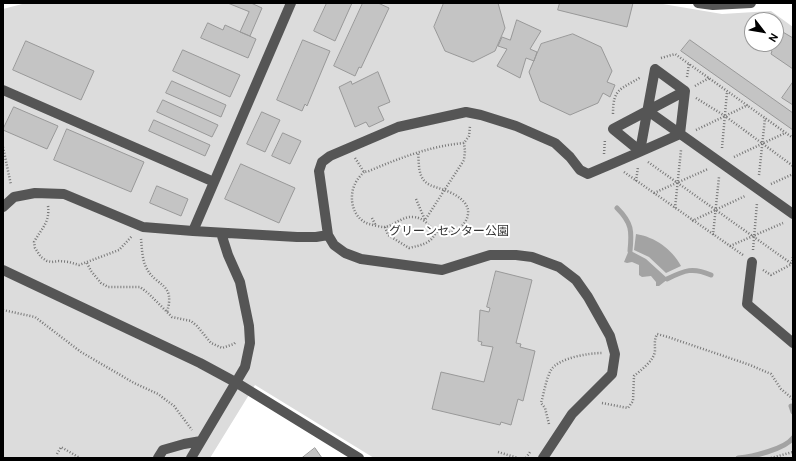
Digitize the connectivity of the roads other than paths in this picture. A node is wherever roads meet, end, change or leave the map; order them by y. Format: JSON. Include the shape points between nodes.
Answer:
{"nodes":[{"id":1,"x":291,"y":3,"type":"edge"},
{"id":2,"x":698,"y":3,"type":"edge"},
{"id":3,"x":751,"y":3,"type":"edge"},
{"id":4,"x":3,"y":90,"type":"edge"},
{"id":5,"x":685,"y":91,"type":"junction"},
{"id":6,"x":648,"y":111,"type":"junction"},
{"id":7,"x":680,"y":134,"type":"junction"},
{"id":8,"x":640,"y":152,"type":"junction"},
{"id":9,"x":214,"y":182,"type":"junction"},
{"id":10,"x":3,"y":207,"type":"edge"},
{"id":11,"x":790,"y":218,"type":"edge"},
{"id":12,"x":193,"y":232,"type":"junction"},
{"id":13,"x":221,"y":233,"type":"junction"},
{"id":14,"x":328,"y":235,"type":"junction"},
{"id":15,"x":752,"y":262,"type":"road end"},
{"id":16,"x":3,"y":270,"type":"edge"},
{"id":17,"x":793,"y":343,"type":"edge"},
{"id":18,"x":237,"y":383,"type":"junction"},
{"id":19,"x":201,"y":441,"type":"junction"},
{"id":20,"x":158,"y":458,"type":"edge"},
{"id":21,"x":191,"y":458,"type":"edge"},
{"id":22,"x":359,"y":458,"type":"edge"},
{"id":23,"x":543,"y":458,"type":"edge"}],
"edges":[{"from":1,"to":9,"type":"street"},
{"from":2,"to":3,"type":"street"},
{"from":4,"to":9,"type":"street"},
{"from":5,"to":6,"type":"street"},
{"from":5,"to":6,"type":"street","via":[[655,69]]},
{"from":5,"to":7,"type":"street"},
{"from":6,"to":7,"type":"street"},
{"from":6,"to":8,"type":"street"},
{"from":6,"to":8,"type":"street","via":[[613,129]]},
{"from":7,"to":8,"type":"street"},
{"from":7,"to":11,"type":"street","via":[[758,190]]},
{"from":8,"to":14,"type":"street","via":[[588,174],[580,170],[555,143],[516,126],[481,115],[466,112],[398,127],[330,156],[322,162],[319,171]]},
{"from":9,"to":12,"type":"street"},
{"from":10,"to":12,"type":"street","via":[[14,197],[64,194],[143,229]]},
{"from":12,"to":13,"type":"street"},
{"from":13,"to":14,"type":"street","via":[[303,237]]},
{"from":13,"to":18,"type":"street","via":[[240,282],[249,326],[250,343],[245,367]]},
{"from":14,"to":23,"type":"street","via":[[334,245],[345,253],[361,259],[442,270],[490,255],[532,256],[559,267],[576,280],[610,336],[615,354],[612,374],[572,414]]},
{"from":15,"to":17,"type":"street","via":[[747,304]]},
{"from":16,"to":18,"type":"street","via":[[200,362]]},
{"from":18,"to":19,"type":"street"},
{"from":18,"to":22,"type":"street"},
{"from":19,"to":20,"type":"street","via":[[163,450]]},
{"from":19,"to":21,"type":"street"}]}
